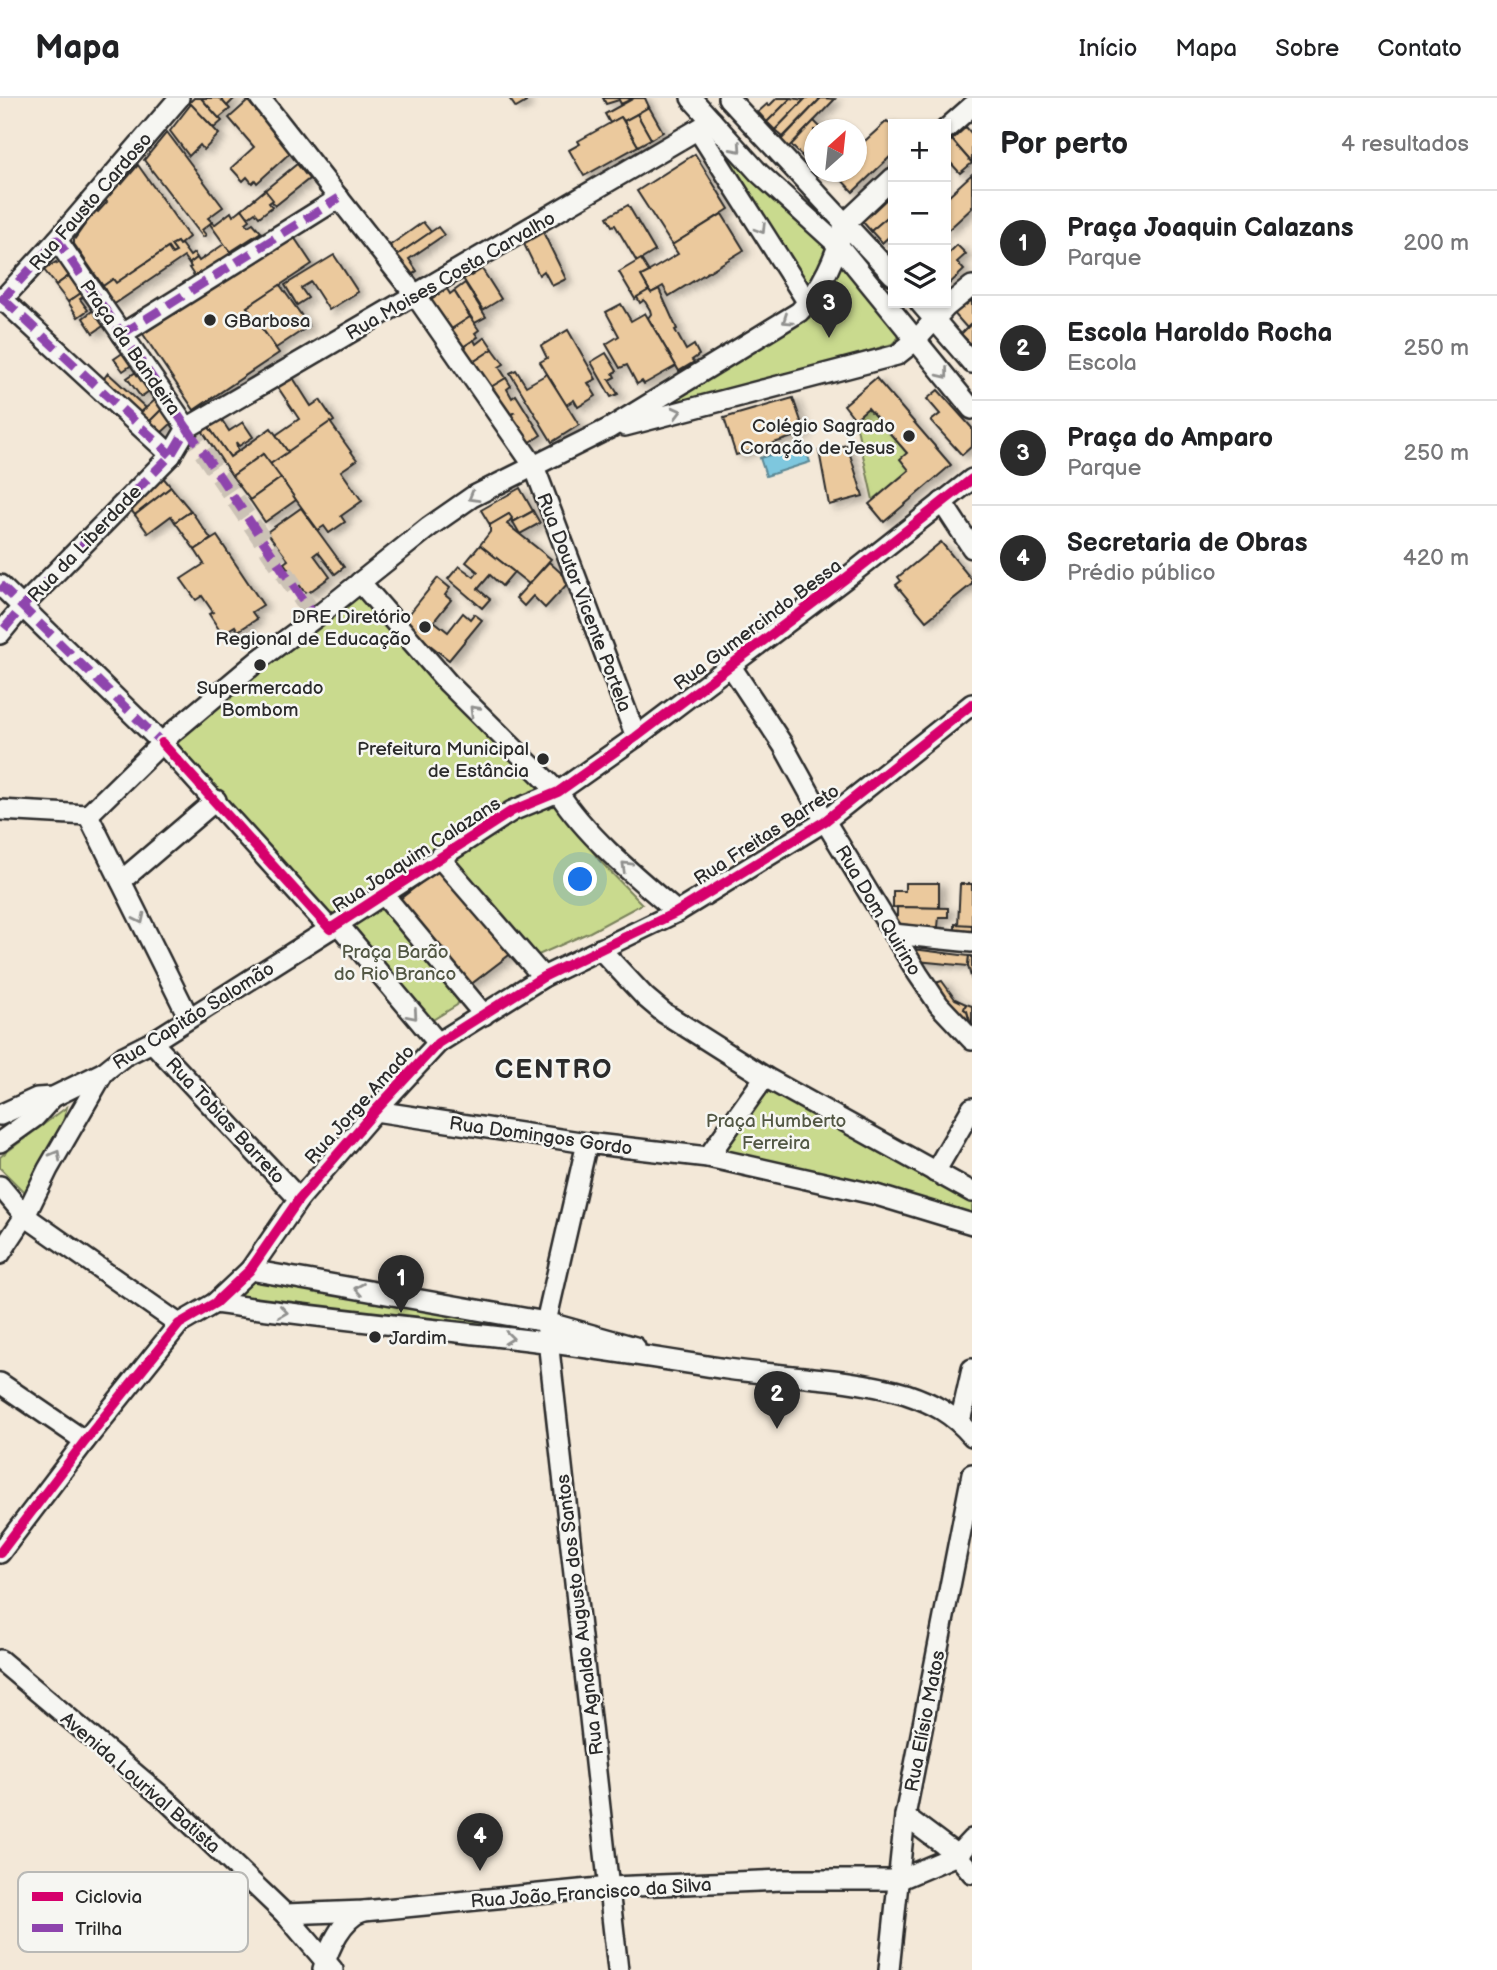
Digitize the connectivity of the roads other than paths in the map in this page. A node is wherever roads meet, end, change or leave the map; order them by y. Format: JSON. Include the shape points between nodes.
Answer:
{"nodes":[{"id":1,"x":260,"y":98,"type":"edge"},
{"id":2,"x":691,"y":98,"type":"edge"},
{"id":3,"x":727,"y":98,"type":"edge"},
{"id":4,"x":172,"y":100,"type":"edge"},
{"id":5,"x":972,"y":106,"type":"edge"},
{"id":6,"x":951,"y":125,"type":"edge"},
{"id":7,"x":705,"y":126,"type":"junction"},
{"id":8,"x":889,"y":182,"type":"edge"},
{"id":9,"x":340,"y":198,"type":"junction"},
{"id":10,"x":844,"y":224,"type":"junction"},
{"id":11,"x":57,"y":240,"type":"junction"},
{"id":12,"x":839,"y":246,"type":"junction"},
{"id":13,"x":888,"y":270,"type":"edge"},
{"id":14,"x":972,"y":286,"type":"edge"},
{"id":15,"x":415,"y":295,"type":"junction"},
{"id":16,"x":1,"y":299,"type":"edge"},
{"id":17,"x":808,"y":303,"type":"junction"},
{"id":18,"x":924,"y":308,"type":"edge"},
{"id":19,"x":934,"y":319,"type":"junction"},
{"id":20,"x":122,"y":334,"type":"junction"},
{"id":21,"x":916,"y":340,"type":"junction"},
{"id":22,"x":972,"y":363,"type":"edge"},
{"id":23,"x":972,"y":409,"type":"edge"},
{"id":24,"x":187,"y":428,"type":"junction"},
{"id":25,"x":610,"y":428,"type":"junction"},
{"id":26,"x":171,"y":455,"type":"junction"},
{"id":27,"x":534,"y":466,"type":"junction"},
{"id":28,"x":972,"y":479,"type":"edge"},
{"id":29,"x":942,"y":502,"type":"junction"},
{"id":30,"x":972,"y":548,"type":"edge"},
{"id":31,"x":360,"y":582,"type":"junction"},
{"id":32,"x":0,"y":585,"type":"edge"},
{"id":33,"x":23,"y":606,"type":"junction"},
{"id":34,"x":0,"y":634,"type":"edge"},
{"id":35,"x":730,"y":666,"type":"junction"},
{"id":36,"x":972,"y":704,"type":"edge"},
{"id":37,"x":636,"y":737,"type":"junction"},
{"id":38,"x":162,"y":743,"type":"junction"},
{"id":39,"x":558,"y":792,"type":"junction"},
{"id":40,"x":216,"y":800,"type":"junction"},
{"id":41,"x":0,"y":810,"type":"edge"},
{"id":42,"x":88,"y":815,"type":"junction"},
{"id":43,"x":825,"y":821,"type":"junction"},
{"id":44,"x":439,"y":857,"type":"junction"},
{"id":45,"x":121,"y":881,"type":"junction"},
{"id":46,"x":384,"y":895,"type":"junction"},
{"id":47,"x":677,"y":912,"type":"junction"},
{"id":48,"x":334,"y":927,"type":"junction"},
{"id":49,"x":893,"y":934,"type":"junction"},
{"id":50,"x":972,"y":943,"type":"edge"},
{"id":51,"x":600,"y":949,"type":"junction"},
{"id":52,"x":543,"y":976,"type":"junction"},
{"id":53,"x":484,"y":1015,"type":"junction"},
{"id":54,"x":189,"y":1018,"type":"junction"},
{"id":55,"x":972,"y":1040,"type":"edge"},
{"id":56,"x":152,"y":1042,"type":"junction"},
{"id":57,"x":438,"y":1043,"type":"junction"},
{"id":58,"x":104,"y":1072,"type":"junction"},
{"id":59,"x":765,"y":1077,"type":"junction"},
{"id":60,"x":53,"y":1097,"type":"junction"},
{"id":61,"x":972,"y":1108,"type":"edge"},
{"id":62,"x":374,"y":1111,"type":"junction"},
{"id":63,"x":0,"y":1115,"type":"edge"},
{"id":64,"x":0,"y":1142,"type":"edge"},
{"id":65,"x":587,"y":1143,"type":"junction"},
{"id":66,"x":708,"y":1157,"type":"junction"},
{"id":67,"x":935,"y":1172,"type":"junction"},
{"id":68,"x":0,"y":1186,"type":"edge"},
{"id":69,"x":972,"y":1192,"type":"edge"},
{"id":70,"x":299,"y":1199,"type":"junction"},
{"id":71,"x":25,"y":1216,"type":"junction"},
{"id":72,"x":972,"y":1224,"type":"edge"},
{"id":73,"x":0,"y":1254,"type":"edge"},
{"id":74,"x":250,"y":1270,"type":"junction"},
{"id":75,"x":215,"y":1303,"type":"junction"},
{"id":76,"x":547,"y":1322,"type":"junction"},
{"id":77,"x":179,"y":1324,"type":"junction"},
{"id":78,"x":548,"y":1343,"type":"junction"},
{"id":79,"x":679,"y":1361,"type":"junction"},
{"id":80,"x":972,"y":1369,"type":"edge"},
{"id":81,"x":0,"y":1383,"type":"edge"},
{"id":82,"x":966,"y":1429,"type":"edge"},
{"id":83,"x":85,"y":1441,"type":"junction"},
{"id":84,"x":972,"y":1474,"type":"edge"},
{"id":85,"x":0,"y":1553,"type":"edge"},
{"id":86,"x":0,"y":1660,"type":"edge"},
{"id":87,"x":905,"y":1816,"type":"junction"},
{"id":88,"x":972,"y":1839,"type":"edge"},
{"id":89,"x":957,"y":1855,"type":"junction"},
{"id":90,"x":241,"y":1872,"type":"edge"},
{"id":91,"x":972,"y":1873,"type":"edge"},
{"id":92,"x":248,"y":1879,"type":"edge"},
{"id":93,"x":898,"y":1880,"type":"junction"},
{"id":94,"x":610,"y":1887,"type":"junction"},
{"id":95,"x":365,"y":1911,"type":"junction"},
{"id":96,"x":285,"y":1914,"type":"junction"},
{"id":97,"x":327,"y":1967,"type":"edge"},
{"id":98,"x":618,"y":1970,"type":"edge"},
{"id":99,"x":888,"y":1970,"type":"edge"}],
"edges":[{"from":1,"to":9,"type":"street","name":"Rua Doutor Vicente Portela"},
{"from":2,"to":7,"type":"street"},
{"from":3,"to":10,"type":"street"},
{"from":4,"to":11,"type":"street","name":"Rua Fausto Cardoso"},
{"from":5,"to":6,"type":"street"},
{"from":7,"to":12,"type":"street","one_way":true},
{"from":7,"to":15,"type":"street","name":"Rua Moises Costa Carvalho"},
{"from":7,"to":17,"type":"street","one_way":true},
{"from":8,"to":10,"type":"street"},
{"from":9,"to":15,"type":"street","name":"Rua Doutor Vicente Portela"},
{"from":9,"to":20,"type":"street"},
{"from":10,"to":12,"type":"street"},
{"from":10,"to":13,"type":"street"},
{"from":11,"to":16,"type":"street","name":"Rua Fausto Cardoso"},
{"from":11,"to":20,"type":"street","name":"Praça da Bandeira"},
{"from":12,"to":17,"type":"street"},
{"from":12,"to":21,"type":"street"},
{"from":14,"to":19,"type":"street"},
{"from":15,"to":24,"type":"street","name":"Rua Moises Costa Carvalho"},
{"from":15,"to":27,"type":"street","name":"Rua Doutor Vicente Portela"},
{"from":16,"to":26,"type":"street"},
{"from":17,"to":25,"type":"street","one_way":true,"via":[[779,326]]},
{"from":18,"to":19,"type":"street"},
{"from":19,"to":21,"type":"street"},
{"from":19,"to":22,"type":"street"},
{"from":20,"to":24,"type":"street","name":"Praça da Bandeira"},
{"from":21,"to":23,"type":"street","one_way":true},
{"from":25,"to":21,"type":"street","one_way":true,"via":[[897,355]]},
{"from":24,"to":26,"type":"street","name":"Praça da Bandeira"},
{"from":25,"to":27,"type":"street"},
{"from":26,"to":33,"type":"street","name":"Rua da Liberdade"},
{"from":27,"to":31,"type":"street","one_way":true,"via":[[464,503]]},
{"from":27,"to":37,"type":"street","name":"Rua Doutor Vicente Portela"},
{"from":28,"to":29,"type":"street","name":"Rua Gumercindo Bessa"},
{"from":29,"to":30,"type":"street"},
{"from":29,"to":35,"type":"street","name":"Rua Gumercindo Bessa"},
{"from":31,"to":38,"type":"street"},
{"from":39,"to":31,"type":"street","one_way":true,"via":[[448,683]]},
{"from":32,"to":33,"type":"street","name":"Rua Joaquim Calazans"},
{"from":33,"to":34,"type":"street","name":"Rua da Liberdade"},
{"from":33,"to":38,"type":"street","name":"Rua Joaquim Calazans"},
{"from":35,"to":37,"type":"street","name":"Rua Gumercindo Bessa"},
{"from":35,"to":43,"type":"street","name":"Rua Dom Quirino","via":[[783,745]]},
{"from":36,"to":43,"type":"street","name":"Rua Freitas Barreto"},
{"from":37,"to":39,"type":"street","name":"Rua Gumercindo Bessa"},
{"from":38,"to":40,"type":"street","name":"Rua Joaquim Calazans"},
{"from":38,"to":42,"type":"street"},
{"from":39,"to":44,"type":"street","name":"Rua Joaquim Calazans","via":[[512,811]]},
{"from":47,"to":39,"type":"street","one_way":true,"via":[[605,846]]},
{"from":40,"to":45,"type":"street"},
{"from":40,"to":48,"type":"street","name":"Rua Joaquim Calazans","via":[[259,853]]},
{"from":41,"to":42,"type":"street"},
{"from":42,"to":45,"type":"street"},
{"from":43,"to":47,"type":"street","name":"Rua Freitas Barreto"},
{"from":43,"to":49,"type":"street","name":"Rua Dom Quirino"},
{"from":44,"to":46,"type":"street","name":"Rua Joaquim Calazans"},
{"from":44,"to":52,"type":"street"},
{"from":45,"to":54,"type":"street","one_way":true},
{"from":46,"to":48,"type":"street","name":"Rua Joaquim Calazans"},
{"from":46,"to":53,"type":"street"},
{"from":47,"to":51,"type":"street","name":"Rua Freitas Barreto"},
{"from":48,"to":54,"type":"street","name":"Rua Capitão Salomão"},
{"from":48,"to":57,"type":"street","one_way":true},
{"from":49,"to":50,"type":"street"},
{"from":49,"to":55,"type":"street","name":"Rua Dom Quirino","via":[[939,1005]]},
{"from":51,"to":52,"type":"street","name":"Rua Jorge Amado"},
{"from":51,"to":59,"type":"street","via":[[664,1013]]},
{"from":52,"to":53,"type":"street","name":"Rua Jorge Amado"},
{"from":53,"to":57,"type":"street","name":"Rua Jorge Amado"},
{"from":54,"to":56,"type":"street","name":"Rua Capitão Salomão"},
{"from":56,"to":58,"type":"street","name":"Rua Capitão Salomão"},
{"from":56,"to":70,"type":"street","name":"Rua Tobias Barreto"},
{"from":57,"to":62,"type":"street","name":"Rua Jorge Amado"},
{"from":58,"to":60,"type":"street","name":"Rua Capitão Salomão"},
{"from":71,"to":58,"type":"street","one_way":true},
{"from":59,"to":66,"type":"street"},
{"from":59,"to":67,"type":"street"},
{"from":60,"to":63,"type":"street","name":"Rua Capitão Salomão","via":[[37,1098]]},
{"from":60,"to":64,"type":"street","name":"Rua Capitão Salomão","via":[[35,1117]]},
{"from":61,"to":67,"type":"street"},
{"from":62,"to":65,"type":"street","name":"Rua Domingos Gordo"},
{"from":62,"to":70,"type":"street","name":"Rua Jorge Amado"},
{"from":65,"to":66,"type":"street","name":"Rua Domingos Gordo"},
{"from":65,"to":76,"type":"street","name":"Rua Agnaldo Augusto dos Santos"},
{"from":66,"to":72,"type":"street","via":[[873,1194]]},
{"from":67,"to":69,"type":"street"},
{"from":68,"to":71,"type":"street"},
{"from":70,"to":74,"type":"street","name":"Rua Jorge Amado"},
{"from":71,"to":73,"type":"street"},
{"from":71,"to":77,"type":"street"},
{"from":74,"to":75,"type":"street","name":"Rua Jorge Amado"},
{"from":76,"to":74,"type":"street","one_way":true},
{"from":75,"to":77,"type":"street","name":"Rua Jorge Amado"},
{"from":75,"to":78,"type":"street","one_way":true},
{"from":76,"to":78,"type":"street","name":"Rua Agnaldo Augusto dos Santos"},
{"from":76,"to":79,"type":"street"},
{"from":77,"to":83,"type":"street"},
{"from":78,"to":79,"type":"street"},
{"from":78,"to":94,"type":"street","name":"Rua Agnaldo Augusto dos Santos"},
{"from":79,"to":82,"type":"street","via":[[875,1387],[943,1409]]},
{"from":80,"to":82,"type":"street"},
{"from":81,"to":83,"type":"street"},
{"from":83,"to":85,"type":"street"},
{"from":84,"to":87,"type":"street","name":"Rua Elísio Matos"},
{"from":86,"to":90,"type":"street","name":"Avenida Lourival Batista","via":[[165,1799]]},
{"from":87,"to":89,"type":"street"},
{"from":87,"to":93,"type":"street","name":"Rua Elísio Matos"},
{"from":88,"to":89,"type":"street"},
{"from":89,"to":91,"type":"street"},
{"from":89,"to":93,"type":"street"},
{"from":92,"to":96,"type":"street","name":"Avenida Lourival Batista"},
{"from":93,"to":94,"type":"street","name":"Rua João Francisco da Silva"},
{"from":93,"to":99,"type":"street","name":"Rua Elísio Matos"},
{"from":94,"to":95,"type":"street","name":"Rua João Francisco da Silva"},
{"from":94,"to":98,"type":"street","name":"Rua Agnaldo Augusto dos Santos"},
{"from":95,"to":96,"type":"street","name":"Rua João Francisco da Silva"},
{"from":95,"to":97,"type":"street","via":[[355,1913],[344,1925]]},
{"from":96,"to":97,"type":"street","name":"Avenida Lourival Batista"}]}
